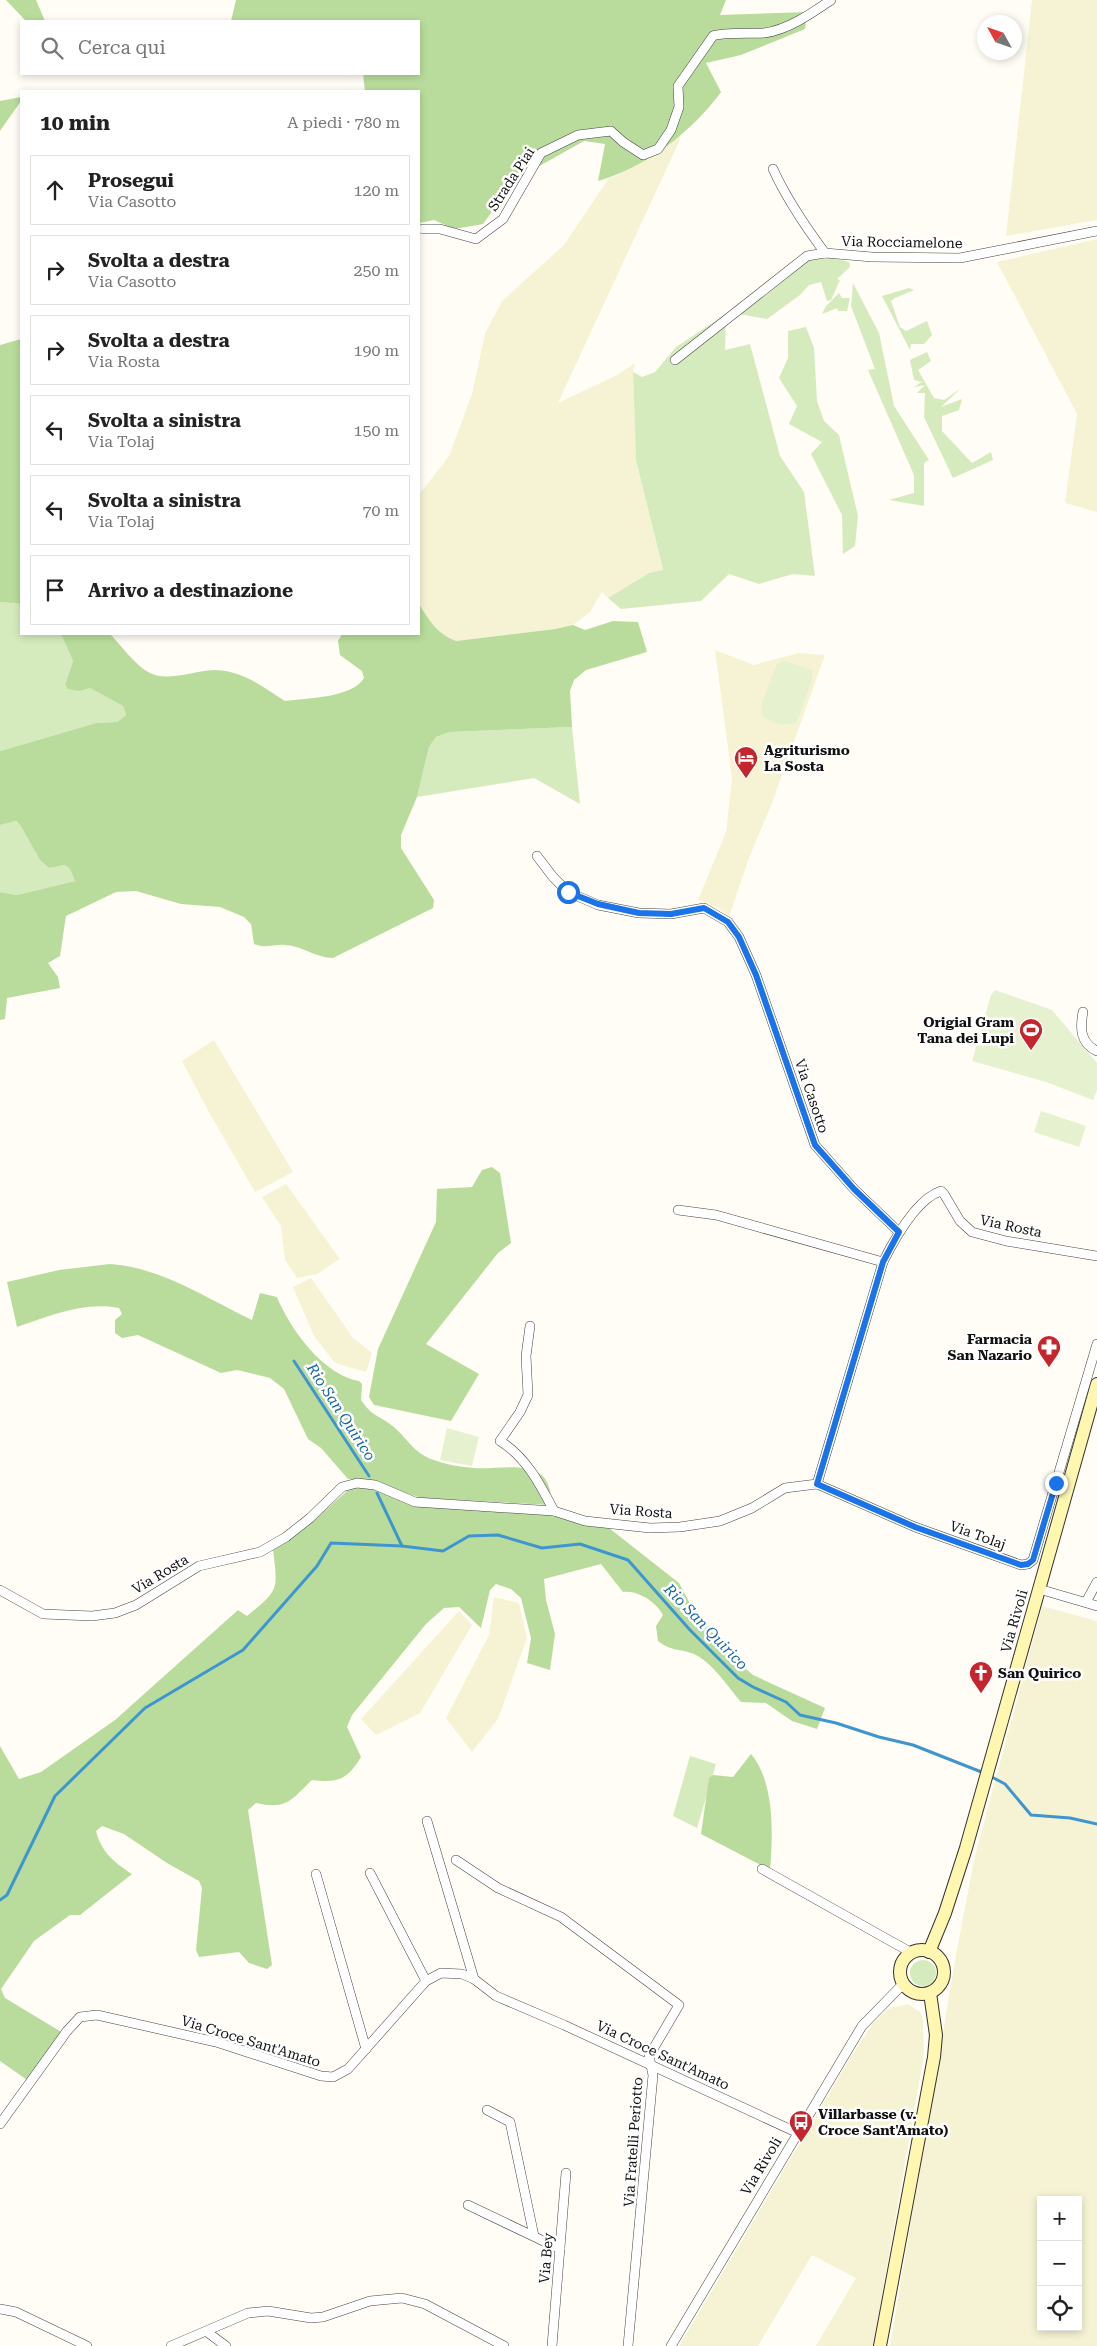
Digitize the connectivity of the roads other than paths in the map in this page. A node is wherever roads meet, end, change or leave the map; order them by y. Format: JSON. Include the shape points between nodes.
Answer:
{"nodes":[{"id":1,"x":831,"y":0,"type":"edge"},
{"id":2,"x":773,"y":169,"type":"dead end"},
{"id":3,"x":423,"y":228,"type":"dead end"},
{"id":4,"x":1097,"y":231,"type":"edge"},
{"id":5,"x":825,"y":253,"type":"junction"},
{"id":6,"x":675,"y":360,"type":"dead end"},
{"id":7,"x":537,"y":856,"type":"dead end"},
{"id":8,"x":1083,"y":1012,"type":"dead end"},
{"id":9,"x":1097,"y":1051,"type":"edge"},
{"id":10,"x":678,"y":1210,"type":"dead end"},
{"id":11,"x":899,"y":1232,"type":"junction"},
{"id":12,"x":1097,"y":1256,"type":"edge"},
{"id":13,"x":883,"y":1262,"type":"junction"},
{"id":14,"x":530,"y":1326,"type":"dead end"},
{"id":15,"x":1097,"y":1344,"type":"edge"},
{"id":16,"x":1097,"y":1384,"type":"edge"},
{"id":17,"x":817,"y":1484,"type":"junction"},
{"id":18,"x":554,"y":1510,"type":"junction"},
{"id":19,"x":1097,"y":1582,"type":"edge"},
{"id":20,"x":1039,"y":1589,"type":"junction"},
{"id":21,"x":0,"y":1590,"type":"edge"},
{"id":22,"x":1086,"y":1602,"type":"junction"},
{"id":23,"x":1097,"y":1606,"type":"edge"},
{"id":24,"x":427,"y":1821,"type":"dead end"},
{"id":25,"x":456,"y":1860,"type":"dead end"},
{"id":26,"x":762,"y":1869,"type":"dead end"},
{"id":27,"x":370,"y":1873,"type":"dead end"},
{"id":28,"x":316,"y":1874,"type":"dead end"},
{"id":29,"x":929,"y":1952,"type":"junction"},
{"id":30,"x":912,"y":1953,"type":"junction"},
{"id":31,"x":474,"y":1979,"type":"junction"},
{"id":32,"x":426,"y":1982,"type":"junction"},
{"id":33,"x":903,"y":1984,"type":"junction"},
{"id":34,"x":930,"y":1993,"type":"junction"},
{"id":35,"x":366,"y":2049,"type":"junction"},
{"id":36,"x":652,"y":2066,"type":"junction"},
{"id":37,"x":487,"y":2110,"type":"dead end"},
{"id":38,"x":0,"y":2124,"type":"edge"},
{"id":39,"x":798,"y":2134,"type":"junction"},
{"id":40,"x":566,"y":2173,"type":"dead end"},
{"id":41,"x":468,"y":2205,"type":"dead end"},
{"id":42,"x":534,"y":2236,"type":"junction"},
{"id":43,"x":560,"y":2249,"type":"junction"},
{"id":44,"x":0,"y":2309,"type":"edge"},
{"id":45,"x":207,"y":2332,"type":"junction"},
{"id":46,"x":87,"y":2346,"type":"edge"},
{"id":47,"x":170,"y":2346,"type":"edge"},
{"id":48,"x":226,"y":2346,"type":"edge"},
{"id":49,"x":504,"y":2346,"type":"edge"},
{"id":50,"x":552,"y":2346,"type":"edge"},
{"id":51,"x":628,"y":2346,"type":"edge"},
{"id":52,"x":671,"y":2346,"type":"edge"},
{"id":53,"x":880,"y":2346,"type":"edge"}],
"edges":[{"from":1,"to":3,"type":"street","name":"Strada Piai","via":[[780,29],[713,36],[678,86],[679,107],[671,130],[658,149],[643,155],[611,131],[578,134],[541,153],[503,219],[476,239],[440,228]]},
{"from":2,"to":5,"type":"street","name":"Via Rocciamelone","via":[[802,223]]},
{"from":4,"to":5,"type":"street","name":"Via Rocciamelone","via":[[960,258]]},
{"from":5,"to":6,"type":"street","name":"Via Rocciamelone","via":[[807,256]]},
{"from":7,"to":11,"type":"street","name":"Via Casotto","via":[[568,892],[598,904],[639,913],[671,914],[704,908],[728,922],[739,937],[756,975],[815,1145]]},
{"from":8,"to":9,"type":"street","via":[[1081,1034]]},
{"from":10,"to":13,"type":"street","via":[[716,1215]]},
{"from":11,"to":12,"type":"street","name":"Via Rosta","via":[[922,1204],[941,1191],[960,1221],[972,1232]]},
{"from":11,"to":13,"type":"street","name":"Via Rosta"},
{"from":13,"to":17,"type":"street","name":"Via Rosta"},
{"from":14,"to":18,"type":"street","via":[[526,1356],[528,1396],[500,1441],[516,1451],[527,1465]]},
{"from":15,"to":17,"type":"street","name":"Via Tolaj","via":[[1033,1560],[1028,1564],[1021,1565],[915,1527]]},
{"from":16,"to":20,"type":"street","name":"Via Rivoli"},
{"from":17,"to":18,"type":"street","name":"Via Rosta","via":[[785,1488],[752,1508],[720,1521],[680,1527],[650,1528],[586,1520]]},
{"from":18,"to":21,"type":"street","name":"Via Rosta","via":[[415,1502],[375,1485],[357,1483],[342,1487],[310,1518],[260,1552],[198,1566],[136,1605],[115,1614],[43,1614]]},
{"from":19,"to":22,"type":"street"},
{"from":20,"to":22,"type":"street"},
{"from":20,"to":29,"type":"street","name":"Via Rivoli","via":[[960,1867]]},
{"from":22,"to":23,"type":"street"},
{"from":24,"to":31,"type":"street"},
{"from":25,"to":36,"type":"street","name":"Via Fratelli Periotto","via":[[498,1888],[561,1917],[679,2005],[649,2056]]},
{"from":26,"to":30,"type":"street"},
{"from":27,"to":32,"type":"street"},
{"from":28,"to":35,"type":"street"},
{"from":29,"to":30,"type":"street"},
{"from":29,"to":34,"type":"street","via":[[942,1963],[944,1974],[940,1985]]},
{"from":30,"to":33,"type":"street","via":[[902,1963]]},
{"from":31,"to":32,"type":"street","name":"Via Croce Sant'Amato","via":[[451,1972],[432,1976]]},
{"from":31,"to":36,"type":"street","name":"Via Croce Sant'Amato","via":[[496,1996]]},
{"from":32,"to":35,"type":"street","name":"Via Croce Sant'Amato"},
{"from":33,"to":34,"type":"street","via":[[912,1992]]},
{"from":33,"to":39,"type":"street","name":"Via Rivoli","via":[[862,2026]]},
{"from":34,"to":53,"type":"street","via":[[936,2035],[934,2058]]},
{"from":35,"to":38,"type":"street","name":"Via Croce Sant'Amato","via":[[341,2074],[321,2076],[197,2038],[97,2015],[80,2017]]},
{"from":36,"to":39,"type":"street","name":"Via Croce Sant'Amato"},
{"from":36,"to":51,"type":"street","name":"Via Fratelli Periotto"},
{"from":37,"to":42,"type":"street","via":[[510,2122]]},
{"from":39,"to":52,"type":"street","name":"Via Rivoli"},
{"from":40,"to":43,"type":"street","name":"Via Bey"},
{"from":41,"to":42,"type":"street"},
{"from":42,"to":43,"type":"street"},
{"from":43,"to":50,"type":"street","name":"Via Bey"},
{"from":44,"to":46,"type":"street","via":[[16,2312]]},
{"from":45,"to":47,"type":"street"},
{"from":45,"to":48,"type":"street"},
{"from":45,"to":49,"type":"street","via":[[248,2313],[260,2311],[323,2317],[370,2301],[402,2298],[425,2304]]}]}
